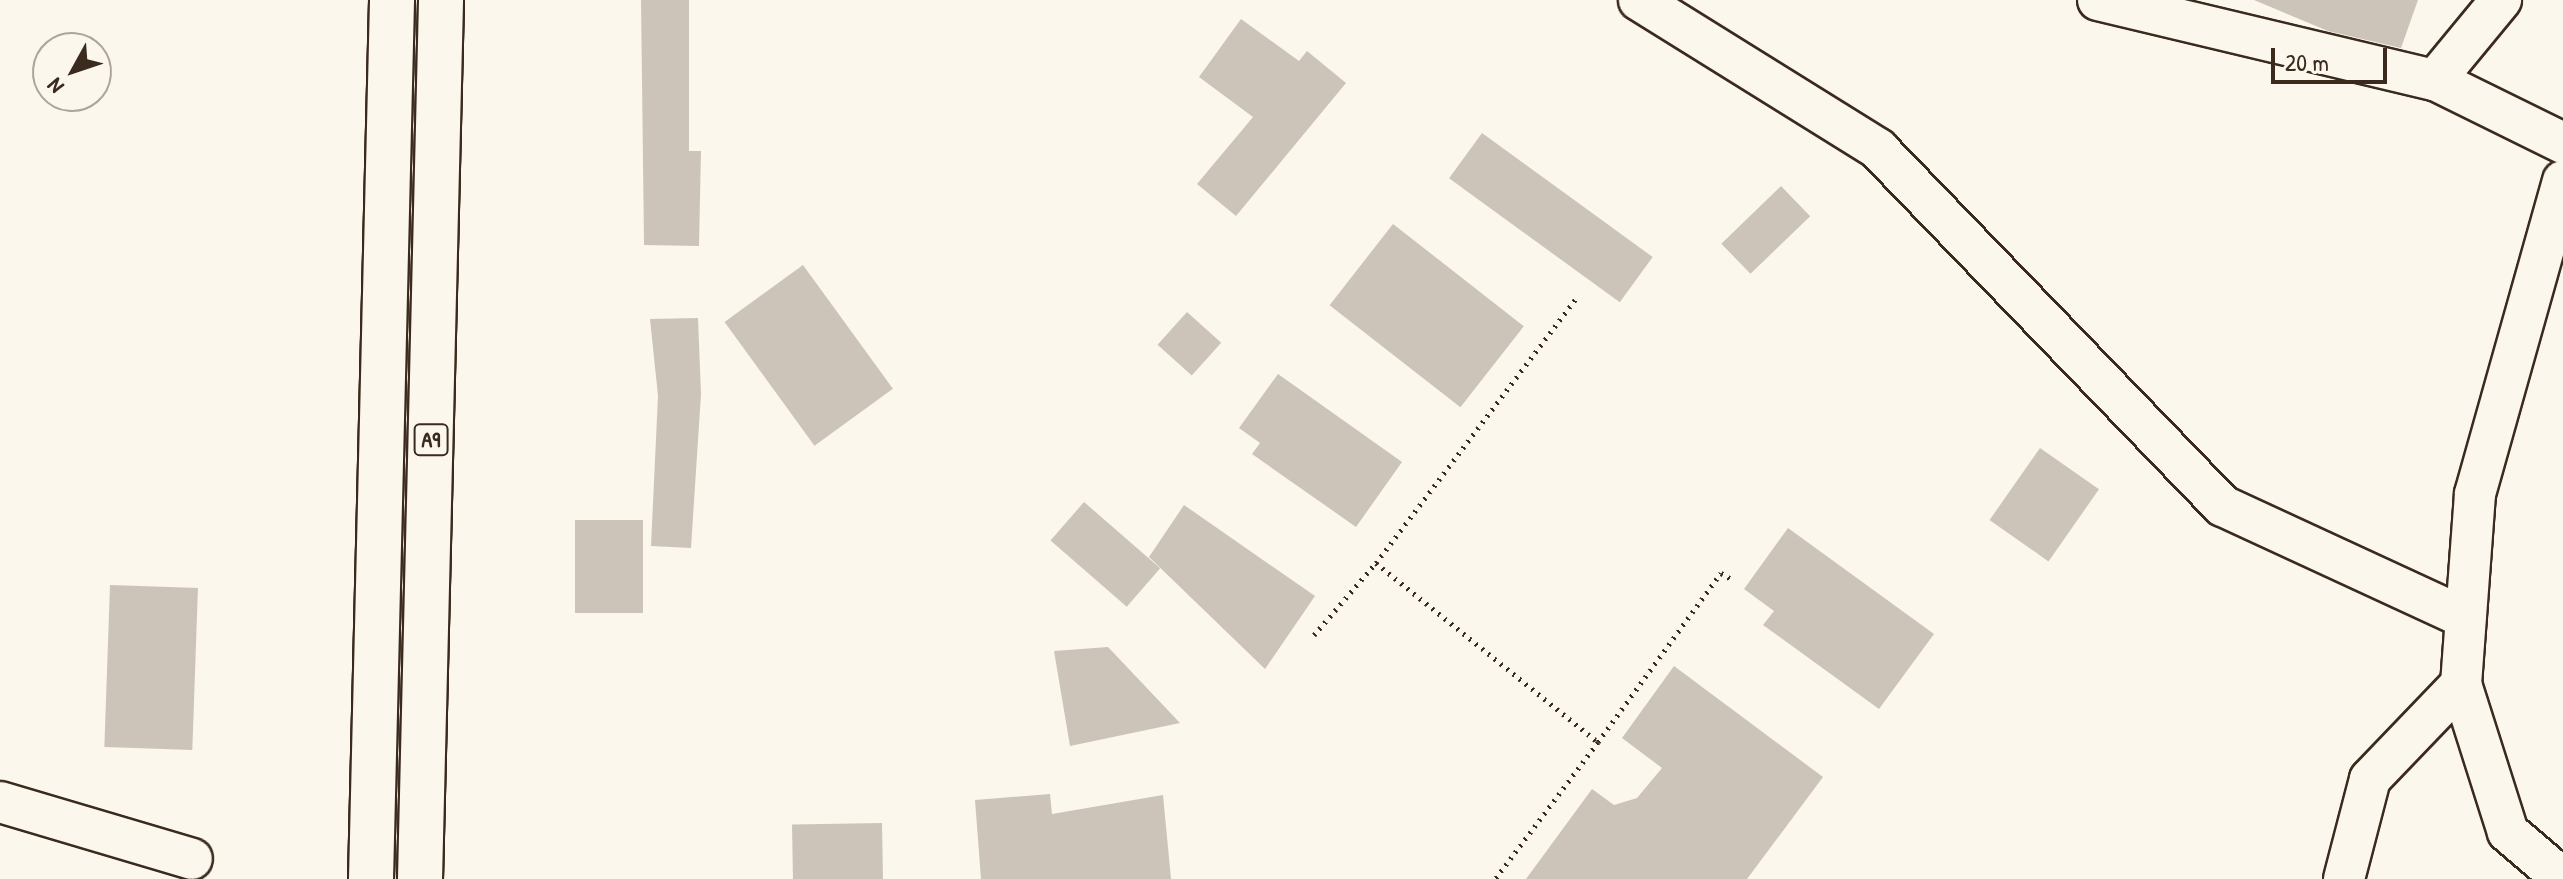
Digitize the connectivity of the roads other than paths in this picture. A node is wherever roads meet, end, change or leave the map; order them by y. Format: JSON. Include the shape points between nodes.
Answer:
{"nodes":[{"id":1,"x":392,"y":0,"type":"edge"},
{"id":2,"x":441,"y":0,"type":"edge"},
{"id":3,"x":1639,"y":0,"type":"edge"},
{"id":4,"x":2098,"y":0,"type":"edge"},
{"id":5,"x":2501,"y":0,"type":"edge"},
{"id":6,"x":2435,"y":80,"type":"junction"},
{"id":7,"x":2563,"y":143,"type":"edge"},
{"id":8,"x":2563,"y":181,"type":"edge"},
{"id":9,"x":2465,"y":618,"type":"junction"},
{"id":10,"x":2461,"y":684,"type":"junction"},
{"id":11,"x":1,"y":807,"type":"edge"},
{"id":12,"x":192,"y":859,"type":"dead end"},
{"id":13,"x":371,"y":879,"type":"edge"},
{"id":14,"x":420,"y":879,"type":"edge"},
{"id":15,"x":2344,"y":879,"type":"edge"},
{"id":16,"x":2563,"y":879,"type":"edge"}],
"edges":[{"from":1,"to":13,"type":"highway","number":"A9"},
{"from":2,"to":14,"type":"highway","number":"A9"},
{"from":3,"to":9,"type":"street","via":[[1878,149],[2223,506]]},
{"from":4,"to":6,"type":"street"},
{"from":5,"to":6,"type":"street"},
{"from":6,"to":7,"type":"street"},
{"from":8,"to":9,"type":"street","via":[[2475,494]]},
{"from":9,"to":10,"type":"street"},
{"from":10,"to":15,"type":"street","via":[[2370,779]]},
{"from":10,"to":16,"type":"street","via":[[2508,832]]},
{"from":11,"to":12,"type":"street"}]}
